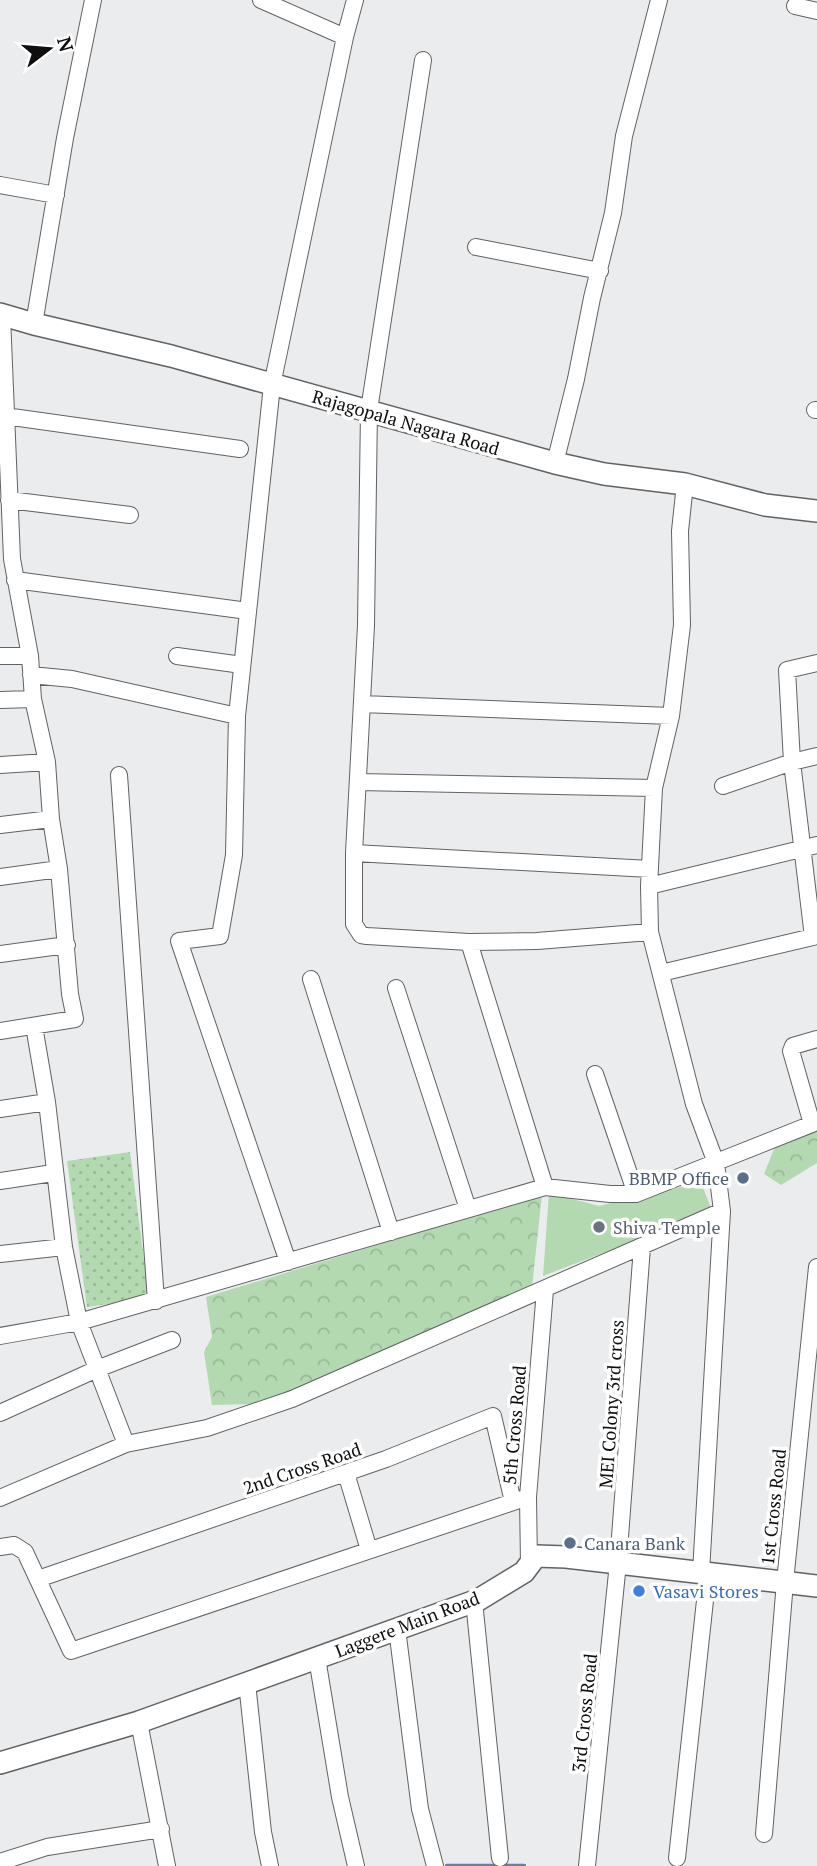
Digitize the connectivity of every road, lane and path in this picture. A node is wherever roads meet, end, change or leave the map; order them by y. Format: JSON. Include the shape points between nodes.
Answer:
{"nodes":[{"id":1,"x":93,"y":0,"type":"edge"},
{"id":2,"x":261,"y":0,"type":"edge"},
{"id":3,"x":355,"y":0,"type":"edge"},
{"id":4,"x":659,"y":0,"type":"edge"},
{"id":5,"x":794,"y":6,"type":"dead end"},
{"id":6,"x":817,"y":11,"type":"edge"},
{"id":7,"x":345,"y":37,"type":"junction"},
{"id":8,"x":423,"y":60,"type":"dead end"},
{"id":9,"x":0,"y":185,"type":"edge"},
{"id":10,"x":56,"y":195,"type":"junction"},
{"id":11,"x":476,"y":247,"type":"dead end"},
{"id":12,"x":600,"y":271,"type":"junction"},
{"id":13,"x":1,"y":315,"type":"edge"},
{"id":14,"x":34,"y":324,"type":"junction"},
{"id":15,"x":2,"y":353,"type":"edge"},
{"id":16,"x":272,"y":384,"type":"junction"},
{"id":17,"x":369,"y":410,"type":"junction"},
{"id":18,"x":5,"y":416,"type":"junction"},
{"id":19,"x":240,"y":449,"type":"dead end"},
{"id":20,"x":3,"y":461,"type":"edge"},
{"id":21,"x":555,"y":463,"type":"junction"},
{"id":22,"x":685,"y":484,"type":"junction"},
{"id":23,"x":9,"y":500,"type":"junction"},
{"id":24,"x":817,"y":511,"type":"edge"},
{"id":25,"x":130,"y":515,"type":"dead end"},
{"id":26,"x":6,"y":559,"type":"edge"},
{"id":27,"x":15,"y":580,"type":"junction"},
{"id":28,"x":248,"y":611,"type":"junction"},
{"id":29,"x":0,"y":656,"type":"edge"},
{"id":30,"x":30,"y":656,"type":"junction"},
{"id":31,"x":177,"y":656,"type":"dead end"},
{"id":32,"x":817,"y":663,"type":"edge"},
{"id":33,"x":242,"y":665,"type":"junction"},
{"id":34,"x":31,"y":675,"type":"junction"},
{"id":35,"x":0,"y":699,"type":"edge"},
{"id":36,"x":33,"y":699,"type":"junction"},
{"id":37,"x":362,"y":704,"type":"junction"},
{"id":38,"x":237,"y":716,"type":"junction"},
{"id":39,"x":671,"y":716,"type":"junction"},
{"id":40,"x":817,"y":756,"type":"edge"},
{"id":41,"x":47,"y":762,"type":"junction"},
{"id":42,"x":792,"y":762,"type":"junction"},
{"id":43,"x":0,"y":765,"type":"edge"},
{"id":44,"x":118,"y":775,"type":"dead end"},
{"id":45,"x":358,"y":782,"type":"junction"},
{"id":46,"x":723,"y":786,"type":"dead end"},
{"id":47,"x":654,"y":788,"type":"junction"},
{"id":48,"x":51,"y":819,"type":"junction"},
{"id":49,"x":0,"y":825,"type":"edge"},
{"id":50,"x":809,"y":847,"type":"edge"},
{"id":51,"x":354,"y":853,"type":"junction"},
{"id":52,"x":59,"y":869,"type":"junction"},
{"id":53,"x":650,"y":869,"type":"junction"},
{"id":54,"x":0,"y":877,"type":"edge"},
{"id":55,"x":649,"y":887,"type":"junction"},
{"id":56,"x":650,"y":932,"type":"junction"},
{"id":57,"x":815,"y":937,"type":"edge"},
{"id":58,"x":469,"y":942,"type":"junction"},
{"id":59,"x":67,"y":945,"type":"junction"},
{"id":60,"x":0,"y":954,"type":"edge"},
{"id":61,"x":661,"y":973,"type":"junction"},
{"id":62,"x":311,"y":979,"type":"dead end"},
{"id":63,"x":396,"y":988,"type":"dead end"},
{"id":64,"x":34,"y":1026,"type":"junction"},
{"id":65,"x":0,"y":1031,"type":"edge"},
{"id":66,"x":817,"y":1039,"type":"edge"},
{"id":67,"x":596,"y":1074,"type":"dead end"},
{"id":68,"x":47,"y":1102,"type":"junction"},
{"id":69,"x":0,"y":1109,"type":"edge"},
{"id":70,"x":815,"y":1123,"type":"edge"},
{"id":71,"x":716,"y":1163,"type":"junction"},
{"id":72,"x":53,"y":1173,"type":"junction"},
{"id":73,"x":0,"y":1181,"type":"edge"},
{"id":74,"x":545,"y":1187,"type":"junction"},
{"id":75,"x":636,"y":1194,"type":"junction"},
{"id":76,"x":468,"y":1209,"type":"junction"},
{"id":77,"x":722,"y":1211,"type":"junction"},
{"id":78,"x":391,"y":1232,"type":"junction"},
{"id":79,"x":64,"y":1247,"type":"junction"},
{"id":80,"x":642,"y":1247,"type":"junction"},
{"id":81,"x":0,"y":1254,"type":"edge"},
{"id":82,"x":288,"y":1262,"type":"junction"},
{"id":83,"x":817,"y":1267,"type":"edge"},
{"id":84,"x":545,"y":1290,"type":"junction"},
{"id":85,"x":156,"y":1301,"type":"junction"},
{"id":86,"x":79,"y":1322,"type":"junction"},
{"id":87,"x":0,"y":1336,"type":"edge"},
{"id":88,"x":172,"y":1340,"type":"dead end"},
{"id":89,"x":97,"y":1369,"type":"junction"},
{"id":90,"x":0,"y":1413,"type":"edge"},
{"id":91,"x":125,"y":1444,"type":"junction"},
{"id":92,"x":346,"y":1473,"type":"junction"},
{"id":93,"x":0,"y":1499,"type":"edge"},
{"id":94,"x":521,"y":1500,"type":"junction"},
{"id":95,"x":0,"y":1547,"type":"edge"},
{"id":96,"x":369,"y":1550,"type":"junction"},
{"id":97,"x":618,"y":1563,"type":"junction"},
{"id":98,"x":529,"y":1564,"type":"junction"},
{"id":99,"x":704,"y":1573,"type":"junction"},
{"id":100,"x":38,"y":1579,"type":"junction"},
{"id":101,"x":785,"y":1582,"type":"junction"},
{"id":102,"x":817,"y":1586,"type":"edge"},
{"id":103,"x":474,"y":1601,"type":"junction"},
{"id":104,"x":397,"y":1629,"type":"junction"},
{"id":105,"x":317,"y":1658,"type":"junction"},
{"id":106,"x":247,"y":1684,"type":"junction"},
{"id":107,"x":139,"y":1723,"type":"junction"},
{"id":108,"x":0,"y":1763,"type":"edge"},
{"id":109,"x":160,"y":1829,"type":"junction"},
{"id":110,"x":764,"y":1834,"type":"dead end"},
{"id":111,"x":500,"y":1858,"type":"dead end"},
{"id":112,"x":677,"y":1858,"type":"dead end"},
{"id":113,"x":0,"y":1862,"type":"edge"},
{"id":114,"x":167,"y":1866,"type":"edge"},
{"id":115,"x":270,"y":1866,"type":"edge"},
{"id":116,"x":356,"y":1866,"type":"edge"},
{"id":117,"x":436,"y":1866,"type":"edge"},
{"id":118,"x":587,"y":1866,"type":"edge"}],
"edges":[{"from":1,"to":10,"type":"street"},
{"from":2,"to":7,"type":"street"},
{"from":3,"to":7,"type":"street"},
{"from":4,"to":12,"type":"street","via":[[624,136]]},
{"from":5,"to":6,"type":"street"},
{"from":7,"to":16,"type":"street"},
{"from":8,"to":17,"type":"street"},
{"from":9,"to":10,"type":"street"},
{"from":10,"to":14,"type":"street"},
{"from":11,"to":12,"type":"street"},
{"from":12,"to":21,"type":"street"},
{"from":13,"to":14,"type":"street","name":"Rajagopala Nagara Road"},
{"from":13,"to":15,"type":"street"},
{"from":14,"to":16,"type":"street","name":"Rajagopala Nagara Road"},
{"from":15,"to":18,"type":"street"},
{"from":16,"to":17,"type":"street","name":"Rajagopala Nagara Road"},
{"from":16,"to":28,"type":"street"},
{"from":17,"to":21,"type":"street","name":"Rajagopala Nagara Road"},
{"from":17,"to":37,"type":"street"},
{"from":18,"to":19,"type":"street"},
{"from":18,"to":20,"type":"street"},
{"from":20,"to":23,"type":"street"},
{"from":21,"to":22,"type":"street","name":"Rajagopala Nagara Road"},
{"from":22,"to":24,"type":"street","name":"Rajagopala Nagara Road","via":[[765,505]]},
{"from":22,"to":39,"type":"street","via":[[680,531],[682,625]]},
{"from":23,"to":25,"type":"street"},
{"from":23,"to":26,"type":"street"},
{"from":26,"to":27,"type":"street"},
{"from":27,"to":28,"type":"street"},
{"from":27,"to":30,"type":"street"},
{"from":28,"to":33,"type":"street"},
{"from":29,"to":30,"type":"street"},
{"from":30,"to":34,"type":"street"},
{"from":31,"to":33,"type":"street"},
{"from":32,"to":42,"type":"street","via":[[787,670]]},
{"from":33,"to":38,"type":"street"},
{"from":34,"to":36,"type":"street"},
{"from":34,"to":38,"type":"street","via":[[72,679]]},
{"from":35,"to":36,"type":"street"},
{"from":36,"to":41,"type":"street"},
{"from":37,"to":39,"type":"street"},
{"from":37,"to":45,"type":"street"},
{"from":38,"to":82,"type":"street","via":[[234,855],[220,936],[179,941]]},
{"from":39,"to":47,"type":"street"},
{"from":40,"to":42,"type":"street"},
{"from":41,"to":43,"type":"street"},
{"from":41,"to":48,"type":"street"},
{"from":42,"to":46,"type":"street"},
{"from":42,"to":50,"type":"street"},
{"from":44,"to":85,"type":"street"},
{"from":45,"to":47,"type":"street"},
{"from":45,"to":51,"type":"street"},
{"from":47,"to":53,"type":"street"},
{"from":48,"to":49,"type":"street"},
{"from":48,"to":52,"type":"street"},
{"from":50,"to":55,"type":"street"},
{"from":50,"to":57,"type":"street"},
{"from":51,"to":53,"type":"street"},
{"from":51,"to":58,"type":"street","via":[[354,924],[360,935]]},
{"from":52,"to":54,"type":"street"},
{"from":52,"to":59,"type":"street"},
{"from":53,"to":55,"type":"street"},
{"from":55,"to":56,"type":"street"},
{"from":56,"to":58,"type":"street"},
{"from":56,"to":61,"type":"street"},
{"from":57,"to":61,"type":"street"},
{"from":58,"to":74,"type":"street"},
{"from":59,"to":60,"type":"street"},
{"from":59,"to":64,"type":"street","via":[[75,1019]]},
{"from":61,"to":71,"type":"street","via":[[694,1104]]},
{"from":62,"to":78,"type":"street"},
{"from":63,"to":76,"type":"street"},
{"from":64,"to":65,"type":"street"},
{"from":64,"to":68,"type":"street"},
{"from":66,"to":70,"type":"street","via":[[790,1051]]},
{"from":67,"to":75,"type":"street"},
{"from":68,"to":69,"type":"street"},
{"from":68,"to":72,"type":"street"},
{"from":70,"to":71,"type":"street"},
{"from":71,"to":75,"type":"street"},
{"from":71,"to":77,"type":"street"},
{"from":72,"to":73,"type":"street"},
{"from":72,"to":79,"type":"street"},
{"from":74,"to":75,"type":"street"},
{"from":74,"to":76,"type":"street"},
{"from":76,"to":78,"type":"street"},
{"from":77,"to":80,"type":"street"},
{"from":77,"to":99,"type":"street"},
{"from":78,"to":82,"type":"street"},
{"from":79,"to":81,"type":"street"},
{"from":79,"to":86,"type":"street"},
{"from":80,"to":84,"type":"street"},
{"from":80,"to":97,"type":"street","name":"MEI Colony 3rd cross"},
{"from":82,"to":85,"type":"street"},
{"from":83,"to":101,"type":"street","name":"1st Cross Road"},
{"from":84,"to":91,"type":"street","via":[[251,1414]]},
{"from":84,"to":94,"type":"street","name":"5th Cross Road"},
{"from":85,"to":86,"type":"street"},
{"from":86,"to":87,"type":"street"},
{"from":86,"to":89,"type":"street"},
{"from":88,"to":89,"type":"street"},
{"from":89,"to":90,"type":"street"},
{"from":89,"to":91,"type":"street"},
{"from":91,"to":93,"type":"street"},
{"from":92,"to":94,"type":"street","name":"2nd Cross Road","via":[[493,1416]]},
{"from":92,"to":96,"type":"street"},
{"from":92,"to":100,"type":"street","name":"2nd Cross Road"},
{"from":94,"to":96,"type":"street"},
{"from":94,"to":98,"type":"street","name":"5th Cross Road"},
{"from":95,"to":100,"type":"street","via":[[14,1545],[25,1552]]},
{"from":96,"to":100,"type":"street","via":[[71,1651]]},
{"from":97,"to":98,"type":"street","name":"Laggere Main Road","via":[[536,1556]]},
{"from":97,"to":99,"type":"street","name":"Laggere Main Road"},
{"from":97,"to":118,"type":"street","name":"3rd Cross Road"},
{"from":98,"to":103,"type":"street","name":"Laggere Main Road","via":[[524,1572]]},
{"from":99,"to":101,"type":"street","name":"Laggere Main Road"},
{"from":99,"to":112,"type":"street"},
{"from":101,"to":102,"type":"street","name":"Laggere Main Road"},
{"from":101,"to":110,"type":"street","name":"1st Cross Road"},
{"from":103,"to":104,"type":"street","name":"Laggere Main Road"},
{"from":103,"to":111,"type":"street"},
{"from":104,"to":105,"type":"street","name":"Laggere Main Road"},
{"from":104,"to":117,"type":"street","via":[[420,1809]]},
{"from":105,"to":106,"type":"street","name":"Laggere Main Road"},
{"from":105,"to":116,"type":"street"},
{"from":106,"to":107,"type":"street","name":"Laggere Main Road"},
{"from":106,"to":115,"type":"street"},
{"from":107,"to":108,"type":"street","name":"Laggere Main Road"},
{"from":107,"to":109,"type":"street"},
{"from":109,"to":113,"type":"street","via":[[47,1847]]},
{"from":109,"to":114,"type":"street"}]}
